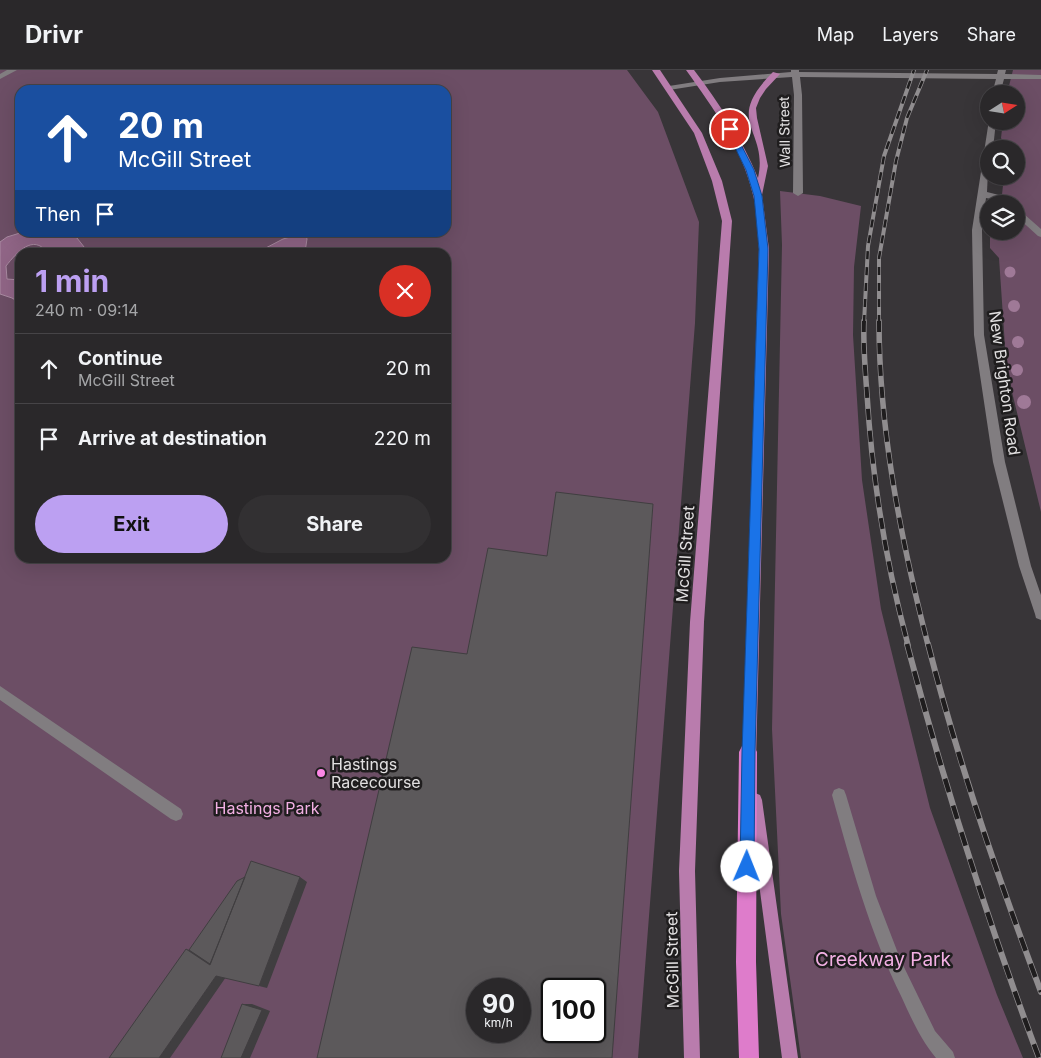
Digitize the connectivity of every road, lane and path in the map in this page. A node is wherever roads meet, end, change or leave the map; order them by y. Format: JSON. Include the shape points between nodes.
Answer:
{"nodes":[{"id":1,"x":14,"y":70,"type":"edge"},
{"id":2,"x":656,"y":70,"type":"edge"},
{"id":3,"x":690,"y":70,"type":"edge"},
{"id":4,"x":764,"y":70,"type":"edge"},
{"id":5,"x":795,"y":70,"type":"edge"},
{"id":6,"x":1002,"y":70,"type":"edge"},
{"id":7,"x":776,"y":74,"type":"junction"},
{"id":8,"x":0,"y":77,"type":"edge"},
{"id":9,"x":1041,"y":77,"type":"edge"},
{"id":10,"x":700,"y":83,"type":"junction"},
{"id":11,"x":998,"y":85,"type":"edge"},
{"id":12,"x":670,"y":88,"type":"junction"},
{"id":13,"x":991,"y":130,"type":"edge"},
{"id":14,"x":798,"y":193,"type":"dead end"},
{"id":15,"x":982,"y":194,"type":"junction"},
{"id":16,"x":986,"y":195,"type":"edge"},
{"id":17,"x":758,"y":196,"type":"junction"},
{"id":18,"x":1025,"y":219,"type":"edge"},
{"id":19,"x":1041,"y":234,"type":"edge"},
{"id":20,"x":1041,"y":614,"type":"edge"},
{"id":21,"x":0,"y":692,"type":"edge"},
{"id":22,"x":748,"y":752,"type":"junction"},
{"id":23,"x":839,"y":795,"type":"dead end"},
{"id":24,"x":176,"y":814,"type":"dead end"},
{"id":25,"x":692,"y":1058,"type":"edge"},
{"id":26,"x":749,"y":1058,"type":"edge"},
{"id":27,"x":790,"y":1058,"type":"edge"},
{"id":28,"x":948,"y":1058,"type":"edge"}],
"edges":[{"from":1,"to":8,"type":"street"},
{"from":2,"to":12,"type":"main road","name":"McGill Street"},
{"from":3,"to":10,"type":"main road"},
{"from":4,"to":7,"type":"main road"},
{"from":5,"to":14,"type":"street","name":"Wall Street"},
{"from":6,"to":11,"type":"street"},
{"from":7,"to":9,"type":"street"},
{"from":7,"to":10,"type":"street"},
{"from":7,"to":17,"type":"main road","via":[[757,94],[751,116],[764,167]]},
{"from":10,"to":12,"type":"street"},
{"from":10,"to":17,"type":"main road","via":[[736,141]]},
{"from":12,"to":25,"type":"main road","name":"McGill Street","via":[[698,133],[717,181],[727,221],[697,622],[687,871]]},
{"from":13,"to":15,"type":"street","name":"New Brighton Road"},
{"from":15,"to":16,"type":"street"},
{"from":15,"to":20,"type":"street","name":"New Brighton Road","via":[[977,230],[977,286],[984,376],[999,462],[1025,566]]},
{"from":17,"to":22,"type":"main road","via":[[764,249]]},
{"from":18,"to":19,"type":"street"},
{"from":21,"to":24,"type":"street"},
{"from":22,"to":26,"type":"highway","via":[[746,962]]},
{"from":22,"to":27,"type":"main road"},
{"from":23,"to":28,"type":"street","via":[[868,896],[894,965],[929,1037]]}]}
